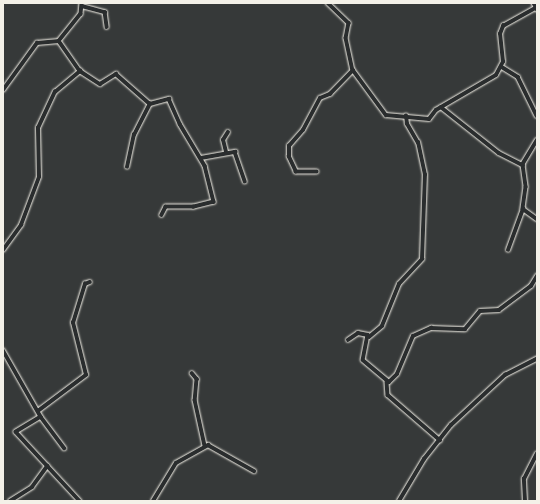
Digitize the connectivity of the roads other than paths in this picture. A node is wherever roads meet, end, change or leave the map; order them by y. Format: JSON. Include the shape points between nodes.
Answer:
{"nodes":[{"id":1,"x":328,"y":3,"type":"edge"},
{"id":2,"x":534,"y":3,"type":"edge"},
{"id":3,"x":82,"y":5,"type":"edge"},
{"id":4,"x":537,"y":8,"type":"edge"},
{"id":5,"x":107,"y":27,"type":"dead end"},
{"id":6,"x":59,"y":41,"type":"junction"},
{"id":7,"x":502,"y":67,"type":"junction"},
{"id":8,"x":353,"y":70,"type":"junction"},
{"id":9,"x":80,"y":72,"type":"junction"},
{"id":10,"x":4,"y":88,"type":"edge"},
{"id":11,"x":150,"y":104,"type":"junction"},
{"id":12,"x":441,"y":107,"type":"junction"},
{"id":13,"x":406,"y":116,"type":"junction"},
{"id":14,"x":537,"y":116,"type":"edge"},
{"id":15,"x":228,"y":132,"type":"dead end"},
{"id":16,"x":537,"y":140,"type":"edge"},
{"id":17,"x":226,"y":152,"type":"junction"},
{"id":18,"x":201,"y":158,"type":"junction"},
{"id":19,"x":522,"y":165,"type":"junction"},
{"id":20,"x":127,"y":168,"type":"dead end"},
{"id":21,"x":317,"y":172,"type":"dead end"},
{"id":22,"x":245,"y":181,"type":"dead end"},
{"id":23,"x":523,"y":208,"type":"junction"},
{"id":24,"x":162,"y":215,"type":"dead end"},
{"id":25,"x":537,"y":219,"type":"edge"},
{"id":26,"x":3,"y":243,"type":"edge"},
{"id":27,"x":7,"y":245,"type":"junction"},
{"id":28,"x":3,"y":250,"type":"edge"},
{"id":29,"x":508,"y":250,"type":"dead end"},
{"id":30,"x":537,"y":276,"type":"edge"},
{"id":31,"x":90,"y":282,"type":"dead end"},
{"id":32,"x":368,"y":337,"type":"junction"},
{"id":33,"x":348,"y":340,"type":"dead end"},
{"id":34,"x":3,"y":350,"type":"edge"},
{"id":35,"x":537,"y":358,"type":"edge"},
{"id":36,"x":192,"y":373,"type":"dead end"},
{"id":37,"x":387,"y":382,"type":"junction"},
{"id":38,"x":38,"y":411,"type":"junction"},
{"id":39,"x":41,"y":417,"type":"junction"},
{"id":40,"x":440,"y":440,"type":"junction"},
{"id":41,"x":205,"y":446,"type":"junction"},
{"id":42,"x":64,"y":448,"type":"dead end"},
{"id":43,"x":537,"y":454,"type":"edge"},
{"id":44,"x":47,"y":466,"type":"junction"},
{"id":45,"x":254,"y":471,"type":"dead end"},
{"id":46,"x":10,"y":501,"type":"edge"},
{"id":47,"x":80,"y":501,"type":"edge"},
{"id":48,"x":153,"y":501,"type":"edge"},
{"id":49,"x":399,"y":501,"type":"edge"},
{"id":50,"x":525,"y":501,"type":"edge"}],
"edges":[{"from":1,"to":8,"type":"street","via":[[349,23],[346,38]]},
{"from":2,"to":4,"type":"street"},
{"from":3,"to":5,"type":"street","via":[[105,12]]},
{"from":3,"to":6,"type":"street","via":[[77,20]]},
{"from":4,"to":7,"type":"street","via":[[501,30]]},
{"from":6,"to":9,"type":"street"},
{"from":6,"to":10,"type":"street","via":[[37,43]]},
{"from":7,"to":12,"type":"street","via":[[493,78]]},
{"from":7,"to":14,"type":"street","via":[[518,77]]},
{"from":8,"to":13,"type":"street","via":[[386,115]]},
{"from":8,"to":21,"type":"street","via":[[330,94],[320,98],[303,130],[289,146],[288,157],[296,172]]},
{"from":9,"to":11,"type":"street","via":[[100,84],[116,74]]},
{"from":9,"to":27,"type":"street","via":[[55,92],[38,128],[38,177],[21,225]]},
{"from":11,"to":18,"type":"street","via":[[170,99],[180,124]]},
{"from":11,"to":20,"type":"street","via":[[134,135]]},
{"from":12,"to":13,"type":"street","via":[[429,119]]},
{"from":12,"to":19,"type":"street","via":[[499,153]]},
{"from":13,"to":32,"type":"street","via":[[407,124],[418,143],[425,176],[422,259],[399,284],[382,326]]},
{"from":15,"to":17,"type":"street","via":[[224,140]]},
{"from":16,"to":19,"type":"street"},
{"from":17,"to":18,"type":"street"},
{"from":17,"to":22,"type":"street","via":[[237,155]]},
{"from":18,"to":24,"type":"street","via":[[212,185],[214,202],[194,207],[166,207]]},
{"from":19,"to":23,"type":"street","via":[[526,187]]},
{"from":23,"to":25,"type":"street"},
{"from":23,"to":29,"type":"street"},
{"from":26,"to":27,"type":"street"},
{"from":27,"to":28,"type":"street"},
{"from":30,"to":37,"type":"street","via":[[531,286],[499,310],[480,311],[465,329],[431,328],[412,336],[397,374]]},
{"from":31,"to":38,"type":"street","via":[[85,284],[73,323],[86,375]]},
{"from":32,"to":33,"type":"street","via":[[358,333]]},
{"from":32,"to":37,"type":"street","via":[[362,360]]},
{"from":34,"to":38,"type":"street"},
{"from":35,"to":40,"type":"street","via":[[505,375]]},
{"from":36,"to":41,"type":"street","via":[[197,379],[195,400]]},
{"from":37,"to":40,"type":"street","via":[[390,397]]},
{"from":38,"to":39,"type":"street"},
{"from":39,"to":42,"type":"street"},
{"from":39,"to":44,"type":"street","via":[[16,432]]},
{"from":40,"to":49,"type":"street"},
{"from":41,"to":45,"type":"street","via":[[215,446]]},
{"from":41,"to":48,"type":"street","via":[[176,463]]},
{"from":43,"to":50,"type":"street","via":[[524,479]]},
{"from":44,"to":46,"type":"street","via":[[32,487]]},
{"from":44,"to":47,"type":"street"}]}
